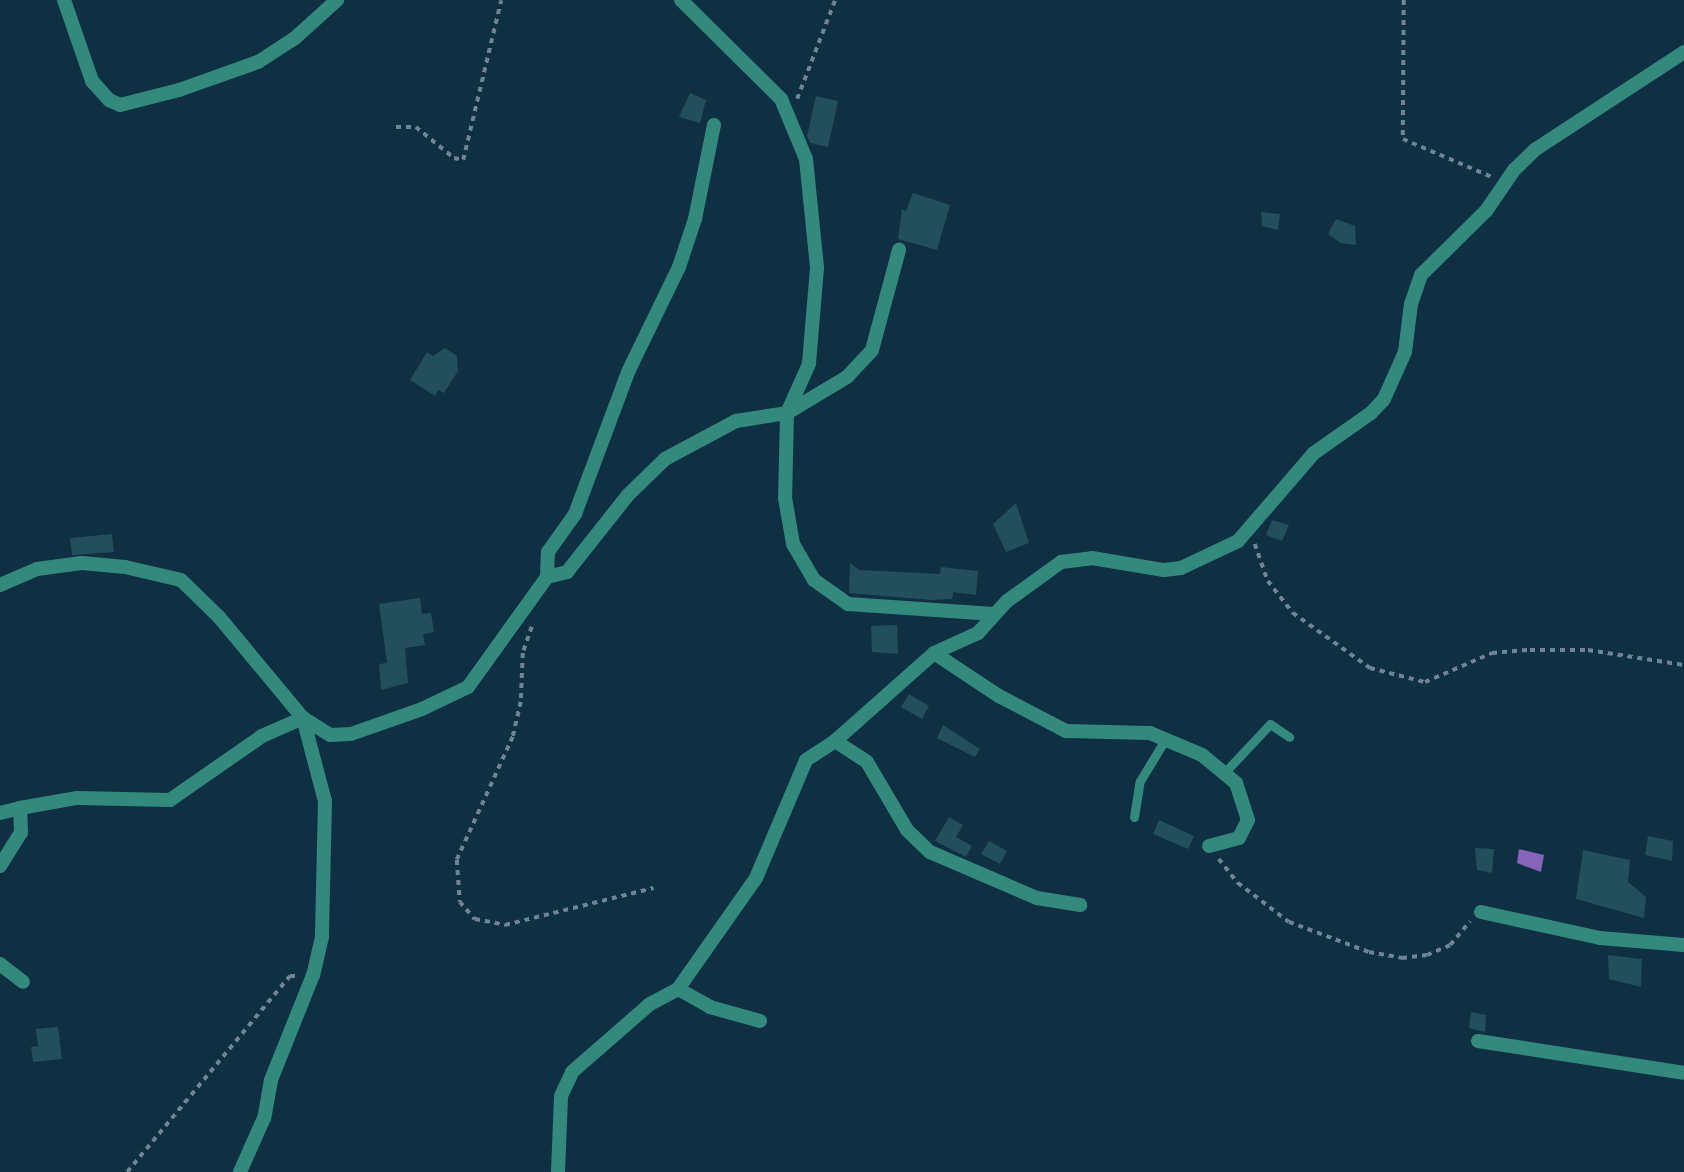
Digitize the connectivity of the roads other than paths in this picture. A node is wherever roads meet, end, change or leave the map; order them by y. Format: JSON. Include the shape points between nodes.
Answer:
{"nodes":[{"id":1,"x":64,"y":0,"type":"edge"},
{"id":2,"x":337,"y":0,"type":"edge"},
{"id":3,"x":681,"y":0,"type":"edge"},
{"id":4,"x":1684,"y":52,"type":"edge"},
{"id":5,"x":714,"y":125,"type":"dead end"},
{"id":6,"x":899,"y":250,"type":"dead end"},
{"id":7,"x":787,"y":413,"type":"junction"},
{"id":8,"x":547,"y":578,"type":"junction"},
{"id":9,"x":0,"y":585,"type":"edge"},
{"id":10,"x":994,"y":614,"type":"junction"},
{"id":11,"x":934,"y":653,"type":"junction"},
{"id":12,"x":303,"y":718,"type":"junction"},
{"id":13,"x":1289,"y":737,"type":"dead end"},
{"id":14,"x":1166,"y":738,"type":"junction"},
{"id":15,"x":835,"y":741,"type":"junction"},
{"id":16,"x":1225,"y":772,"type":"junction"},
{"id":17,"x":20,"y":808,"type":"junction"},
{"id":18,"x":0,"y":813,"type":"edge"},
{"id":19,"x":1134,"y":817,"type":"dead end"},
{"id":20,"x":1209,"y":846,"type":"road end"},
{"id":21,"x":0,"y":866,"type":"edge"},
{"id":22,"x":1080,"y":905,"type":"dead end"},
{"id":23,"x":1481,"y":912,"type":"road end"},
{"id":24,"x":1684,"y":945,"type":"edge"},
{"id":25,"x":0,"y":964,"type":"edge"},
{"id":26,"x":23,"y":982,"type":"dead end"},
{"id":27,"x":678,"y":989,"type":"junction"},
{"id":28,"x":760,"y":1021,"type":"dead end"},
{"id":29,"x":1478,"y":1041,"type":"dead end"},
{"id":30,"x":1684,"y":1073,"type":"edge"},
{"id":31,"x":240,"y":1172,"type":"edge"},
{"id":32,"x":558,"y":1172,"type":"edge"}],
"edges":[{"from":1,"to":2,"type":"street","via":[[92,81],[120,105],[258,62],[295,38]]},
{"from":3,"to":7,"type":"street","via":[[781,99],[806,159],[817,268],[809,364]]},
{"from":4,"to":10,"type":"street","via":[[1530,153],[1486,211],[1421,275],[1411,304],[1405,352],[1384,399],[1314,453],[1250,529],[1224,550],[1181,568],[1164,570],[1091,558],[1061,562]]},
{"from":5,"to":8,"type":"street","via":[[695,219],[679,267],[628,372],[575,514],[548,552]]},
{"from":6,"to":7,"type":"street","via":[[872,350],[847,377]]},
{"from":7,"to":8,"type":"street","via":[[736,421],[665,459],[628,495],[567,572]]},
{"from":7,"to":10,"type":"street","via":[[788,526],[814,580],[848,604]]},
{"from":8,"to":12,"type":"street","via":[[477,676],[450,699],[351,734],[330,734]]},
{"from":9,"to":12,"type":"street","via":[[37,569],[82,563],[181,580],[219,617]]},
{"from":10,"to":11,"type":"street","via":[[978,633]]},
{"from":11,"to":14,"type":"street","via":[[999,696],[1066,731],[1150,733]]},
{"from":11,"to":15,"type":"street"},
{"from":12,"to":17,"type":"street","via":[[262,736],[170,800],[77,798]]},
{"from":12,"to":31,"type":"street","via":[[325,801],[326,897],[313,975],[288,1032],[264,1118]]},
{"from":13,"to":16,"type":"lane","via":[[1270,724]]},
{"from":14,"to":16,"type":"street"},
{"from":14,"to":19,"type":"lane","via":[[1140,780]]},
{"from":15,"to":22,"type":"street","via":[[867,762],[907,830],[930,852],[1037,898]]},
{"from":15,"to":27,"type":"street","via":[[806,760],[756,878]]},
{"from":16,"to":20,"type":"street","via":[[1236,783],[1248,820],[1239,838]]},
{"from":17,"to":18,"type":"street"},
{"from":17,"to":21,"type":"street","via":[[21,833]]},
{"from":23,"to":24,"type":"street","via":[[1600,938]]},
{"from":25,"to":26,"type":"street"},
{"from":27,"to":28,"type":"street","via":[[710,1006]]},
{"from":27,"to":32,"type":"street","via":[[650,1004],[572,1072],[561,1096]]},
{"from":29,"to":30,"type":"street"}]}
